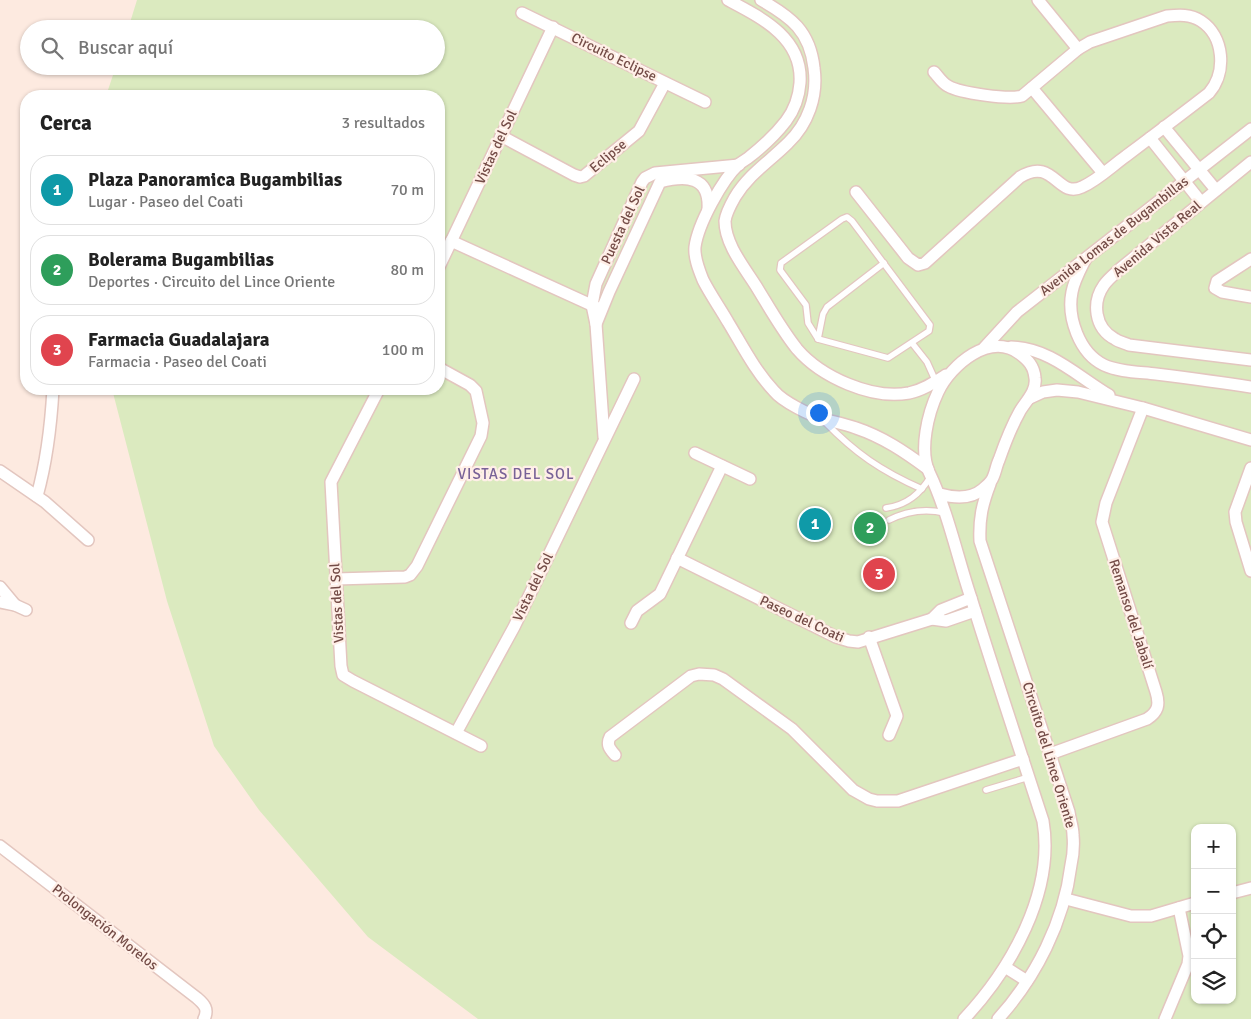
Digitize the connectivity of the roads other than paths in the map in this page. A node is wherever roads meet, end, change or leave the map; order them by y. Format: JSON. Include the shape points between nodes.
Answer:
{"nodes":[{"id":1,"x":728,"y":0,"type":"edge"},
{"id":2,"x":761,"y":0,"type":"edge"},
{"id":3,"x":1038,"y":0,"type":"edge"},
{"id":4,"x":522,"y":13,"type":"dead end"},
{"id":5,"x":553,"y":27,"type":"junction"},
{"id":6,"x":1078,"y":49,"type":"junction"},
{"id":7,"x":934,"y":72,"type":"dead end"},
{"id":8,"x":664,"y":82,"type":"junction"},
{"id":9,"x":1032,"y":88,"type":"junction"},
{"id":10,"x":705,"y":102,"type":"dead end"},
{"id":11,"x":1164,"y":127,"type":"junction"},
{"id":12,"x":1251,"y":129,"type":"edge"},
{"id":13,"x":501,"y":136,"type":"junction"},
{"id":14,"x":1150,"y":138,"type":"junction"},
{"id":15,"x":1183,"y":150,"type":"junction"},
{"id":16,"x":1169,"y":162,"type":"junction"},
{"id":17,"x":1251,"y":162,"type":"edge"},
{"id":18,"x":739,"y":165,"type":"junction"},
{"id":19,"x":1200,"y":169,"type":"junction"},
{"id":20,"x":1103,"y":173,"type":"junction"},
{"id":21,"x":658,"y":177,"type":"junction"},
{"id":22,"x":1184,"y":181,"type":"junction"},
{"id":23,"x":1216,"y":190,"type":"junction"},
{"id":24,"x":856,"y":192,"type":"dead end"},
{"id":25,"x":636,"y":196,"type":"junction"},
{"id":26,"x":649,"y":202,"type":"junction"},
{"id":27,"x":1202,"y":202,"type":"junction"},
{"id":28,"x":708,"y":210,"type":"junction"},
{"id":29,"x":451,"y":241,"type":"junction"},
{"id":30,"x":445,"y":254,"type":"edge"},
{"id":31,"x":1087,"y":257,"type":"junction"},
{"id":32,"x":1251,"y":259,"type":"edge"},
{"id":33,"x":884,"y":263,"type":"junction"},
{"id":34,"x":1251,"y":296,"type":"edge"},
{"id":35,"x":596,"y":307,"type":"junction"},
{"id":36,"x":818,"y":339,"type":"junction"},
{"id":37,"x":912,"y":343,"type":"junction"},
{"id":38,"x":1006,"y":347,"type":"junction"},
{"id":39,"x":984,"y":349,"type":"junction"},
{"id":40,"x":1251,"y":360,"type":"edge"},
{"id":41,"x":954,"y":370,"type":"junction"},
{"id":42,"x":445,"y":371,"type":"edge"},
{"id":43,"x":634,"y":378,"type":"dead end"},
{"id":44,"x":936,"y":382,"type":"junction"},
{"id":45,"x":1251,"y":387,"type":"edge"},
{"id":46,"x":53,"y":395,"type":"edge"},
{"id":47,"x":376,"y":395,"type":"edge"},
{"id":48,"x":1030,"y":398,"type":"junction"},
{"id":49,"x":1118,"y":401,"type":"junction"},
{"id":50,"x":1143,"y":408,"type":"junction"},
{"id":51,"x":820,"y":418,"type":"junction"},
{"id":52,"x":604,"y":438,"type":"junction"},
{"id":53,"x":1251,"y":440,"type":"edge"},
{"id":54,"x":695,"y":453,"type":"dead end"},
{"id":55,"x":722,"y":466,"type":"junction"},
{"id":56,"x":1251,"y":468,"type":"edge"},
{"id":57,"x":0,"y":471,"type":"edge"},
{"id":58,"x":929,"y":472,"type":"junction"},
{"id":59,"x":750,"y":480,"type":"dead end"},
{"id":60,"x":991,"y":481,"type":"junction"},
{"id":61,"x":922,"y":489,"type":"junction"},
{"id":62,"x":940,"y":494,"type":"junction"},
{"id":63,"x":37,"y":496,"type":"junction"},
{"id":64,"x":886,"y":508,"type":"dead end"},
{"id":65,"x":945,"y":513,"type":"junction"},
{"id":66,"x":889,"y":520,"type":"dead end"},
{"id":67,"x":88,"y":540,"type":"dead end"},
{"id":68,"x":677,"y":558,"type":"junction"},
{"id":69,"x":1251,"y":571,"type":"edge"},
{"id":70,"x":336,"y":579,"type":"junction"},
{"id":71,"x":0,"y":586,"type":"edge"},
{"id":72,"x":971,"y":598,"type":"junction"},
{"id":73,"x":0,"y":602,"type":"edge"},
{"id":74,"x":15,"y":605,"type":"junction"},
{"id":75,"x":26,"y":610,"type":"dead end"},
{"id":76,"x":975,"y":611,"type":"junction"},
{"id":77,"x":932,"y":619,"type":"junction"},
{"id":78,"x":631,"y":623,"type":"dead end"},
{"id":79,"x":869,"y":638,"type":"junction"},
{"id":80,"x":456,"y":733,"type":"junction"},
{"id":81,"x":889,"y":735,"type":"dead end"},
{"id":82,"x":481,"y":746,"type":"dead end"},
{"id":83,"x":1050,"y":754,"type":"junction"},
{"id":84,"x":615,"y":755,"type":"dead end"},
{"id":85,"x":1023,"y":759,"type":"junction"},
{"id":86,"x":1029,"y":777,"type":"junction"},
{"id":87,"x":986,"y":790,"type":"dead end"},
{"id":88,"x":0,"y":846,"type":"edge"},
{"id":89,"x":1251,"y":888,"type":"edge"},
{"id":90,"x":1236,"y":892,"type":"edge"},
{"id":91,"x":1066,"y":899,"type":"junction"},
{"id":92,"x":1191,"y":904,"type":"edge"},
{"id":93,"x":1179,"y":908,"type":"junction"},
{"id":94,"x":1005,"y":967,"type":"junction"},
{"id":95,"x":1027,"y":981,"type":"junction"},
{"id":96,"x":205,"y":1015,"type":"edge"},
{"id":97,"x":964,"y":1019,"type":"edge"},
{"id":98,"x":998,"y":1019,"type":"edge"},
{"id":99,"x":1165,"y":1019,"type":"edge"}],
"edges":[{"from":1,"to":18,"type":"street","via":[[752,11],[785,37],[793,48],[800,76],[794,111]]},
{"from":2,"to":44,"type":"street","via":[[802,30],[812,52],[814,95],[805,123],[789,143],[742,185],[730,206],[725,220],[737,256],[780,326],[816,367],[835,378],[875,392],[908,393]]},
{"from":3,"to":6,"type":"street"},
{"from":4,"to":5,"type":"street","name":"Circuito Eclipse"},
{"from":5,"to":8,"type":"street","name":"Circuito Eclipse"},
{"from":5,"to":13,"type":"street","name":"Vistas del Sol"},
{"from":6,"to":9,"type":"street"},
{"from":6,"to":11,"type":"street","via":[[1167,16],[1188,15],[1207,26],[1221,54],[1220,74],[1209,92]]},
{"from":7,"to":9,"type":"street","via":[[947,86],[1003,98],[1022,96]]},
{"from":8,"to":10,"type":"street","name":"Circuito Eclipse"},
{"from":8,"to":13,"type":"street","name":"Eclipse","via":[[639,131],[584,176],[574,175]]},
{"from":9,"to":20,"type":"street"},
{"from":11,"to":14,"type":"street"},
{"from":11,"to":15,"type":"street"},
{"from":12,"to":19,"type":"street","name":"Avenida Lomas de Bugambillas"},
{"from":13,"to":29,"type":"street","name":"Vistas del Sol"},
{"from":14,"to":16,"type":"street"},
{"from":14,"to":20,"type":"street"},
{"from":15,"to":16,"type":"street"},
{"from":15,"to":19,"type":"street"},
{"from":16,"to":22,"type":"street"},
{"from":17,"to":23,"type":"street","name":"Avenida Vista Real"},
{"from":18,"to":21,"type":"street","name":"Puesta del Sol"},
{"from":18,"to":28,"type":"street"},
{"from":19,"to":22,"type":"street","name":"Avenida Lomas de Bugambillas"},
{"from":19,"to":23,"type":"street"},
{"from":20,"to":24,"type":"street","via":[[1076,189],[1063,186],[1042,171],[1027,173],[929,260],[918,265],[908,258]]},
{"from":21,"to":25,"type":"street","name":"Puesta del Sol","via":[[645,178]]},
{"from":21,"to":26,"type":"street","name":"Puesta del Sol"},
{"from":21,"to":28,"type":"street","name":"Puesta del Sol","via":[[701,183],[708,194]]},
{"from":22,"to":27,"type":"street"},
{"from":22,"to":31,"type":"street","name":"Avenida Lomas de Bugambillas"},
{"from":23,"to":27,"type":"street","name":"Avenida Vista Real"},
{"from":25,"to":26,"type":"street"},
{"from":25,"to":35,"type":"street","name":"Puesta del Sol","via":[[596,284]]},
{"from":26,"to":35,"type":"street","name":"Puesta del Sol"},
{"from":27,"to":40,"type":"street","name":"Avenida Vista Real","via":[[1105,283],[1098,295],[1097,315],[1106,333],[1129,344]]},
{"from":28,"to":51,"type":"street","via":[[695,248],[703,280],[757,370],[775,393]]},
{"from":29,"to":30,"type":"street","name":"Vistas del Sol"},
{"from":29,"to":35,"type":"street"},
{"from":31,"to":39,"type":"street","name":"Avenida Lomas de Bugambillas","via":[[1017,312]]},
{"from":31,"to":45,"type":"street","via":[[1072,292],[1073,323],[1081,342],[1101,364]]},
{"from":32,"to":34,"type":"street","via":[[1217,280],[1215,286],[1222,292]]},
{"from":33,"to":36,"type":"lane","via":[[827,307]]},
{"from":33,"to":36,"type":"lane","via":[[847,217],[781,263],[780,270],[806,305],[808,323]]},
{"from":33,"to":37,"type":"lane","via":[[930,325],[929,332]]},
{"from":35,"to":52,"type":"street","name":"Vista del Sol"},
{"from":36,"to":37,"type":"lane","via":[[888,358]]},
{"from":37,"to":44,"type":"lane","via":[[927,362]]},
{"from":38,"to":39,"type":"street","via":[[997,345]]},
{"from":38,"to":48,"type":"street","via":[[1030,362],[1035,379]]},
{"from":38,"to":49,"type":"street","via":[[1023,347],[1043,353]]},
{"from":39,"to":41,"type":"street","via":[[965,359]]},
{"from":41,"to":44,"type":"street"},
{"from":41,"to":58,"type":"street","via":[[941,386],[926,426]]},
{"from":42,"to":70,"type":"street","via":[[476,391],[483,423],[481,436],[417,566],[410,574],[398,578]]},
{"from":43,"to":52,"type":"street","name":"Vista del Sol"},
{"from":46,"to":63,"type":"street","via":[[44,470]]},
{"from":47,"to":70,"type":"street","name":"Vistas del Sol","via":[[331,482]]},
{"from":48,"to":49,"type":"street","via":[[1057,390]]},
{"from":48,"to":60,"type":"street","name":"Circuito del Lince Oriente","via":[[1010,430]]},
{"from":49,"to":50,"type":"street"},
{"from":50,"to":53,"type":"street"},
{"from":50,"to":83,"type":"street","name":"Remanso del Jabalí","via":[[1106,503],[1102,522],[1159,700],[1158,709],[1147,719]]},
{"from":51,"to":58,"type":"street","via":[[855,427],[882,439]]},
{"from":51,"to":61,"type":"lane","via":[[866,460]]},
{"from":52,"to":80,"type":"street","name":"Vista del Sol","via":[[514,627]]},
{"from":54,"to":55,"type":"street"},
{"from":55,"to":59,"type":"street"},
{"from":55,"to":68,"type":"street"},
{"from":56,"to":69,"type":"street","via":[[1235,512]]},
{"from":57,"to":63,"type":"street"},
{"from":58,"to":61,"type":"lane"},
{"from":58,"to":62,"type":"street","name":"Circuito del Lince Oriente"},
{"from":60,"to":62,"type":"street","via":[[970,496],[954,498]]},
{"from":60,"to":83,"type":"street","name":"Circuito del Lince Oriente","via":[[982,503],[980,541]]},
{"from":61,"to":64,"type":"lane","via":[[904,504]]},
{"from":62,"to":65,"type":"street","name":"Circuito del Lince Oriente"},
{"from":63,"to":67,"type":"street"},
{"from":65,"to":66,"type":"lane","via":[[915,511]]},
{"from":65,"to":72,"type":"street","name":"Circuito del Lince Oriente"},
{"from":68,"to":78,"type":"street","via":[[660,594],[637,611]]},
{"from":68,"to":79,"type":"street","name":"Paseo del Coati","via":[[836,637],[858,642]]},
{"from":70,"to":80,"type":"street","name":"Vistas del Sol","via":[[343,675]]},
{"from":71,"to":74,"type":"street"},
{"from":72,"to":76,"type":"street","name":"Circuito del Lince Oriente"},
{"from":72,"to":77,"type":"street","name":"Paseo del Coati","via":[[941,610]]},
{"from":73,"to":74,"type":"street"},
{"from":74,"to":75,"type":"street"},
{"from":76,"to":77,"type":"street","name":"Paseo del Coati","via":[[946,621]]},
{"from":76,"to":85,"type":"street","name":"Circuito del Lince Oriente"},
{"from":77,"to":79,"type":"street","name":"Paseo del Coati"},
{"from":79,"to":81,"type":"street","via":[[897,716]]},
{"from":80,"to":82,"type":"street","name":"Vistas del Sol"},
{"from":83,"to":91,"type":"street","name":"Circuito del Lince Oriente","via":[[1074,836]]},
{"from":84,"to":85,"type":"street","via":[[608,746],[610,737],[683,681],[707,673],[723,678],[792,729],[853,790],[869,799],[898,801]]},
{"from":85,"to":86,"type":"street","name":"Circuito del Lince Oriente"},
{"from":86,"to":87,"type":"lane"},
{"from":86,"to":94,"type":"street","name":"Circuito del Lince Oriente","via":[[1043,821],[1046,839],[1044,860],[1031,916]]},
{"from":88,"to":96,"type":"street","name":"Prolongación Morelos","via":[[196,998],[203,1004]]},
{"from":89,"to":90,"type":"street"},
{"from":91,"to":93,"type":"street","via":[[1131,916],[1151,916]]},
{"from":91,"to":95,"type":"street","name":"Circuito del Lince Oriente"},
{"from":92,"to":93,"type":"street"},
{"from":93,"to":99,"type":"street","via":[[1188,964]]},
{"from":94,"to":95,"type":"street"},
{"from":94,"to":97,"type":"street","name":"Circuito del Lince Oriente","via":[[983,999]]},
{"from":95,"to":98,"type":"street","name":"Circuito del Lince Oriente"}]}
